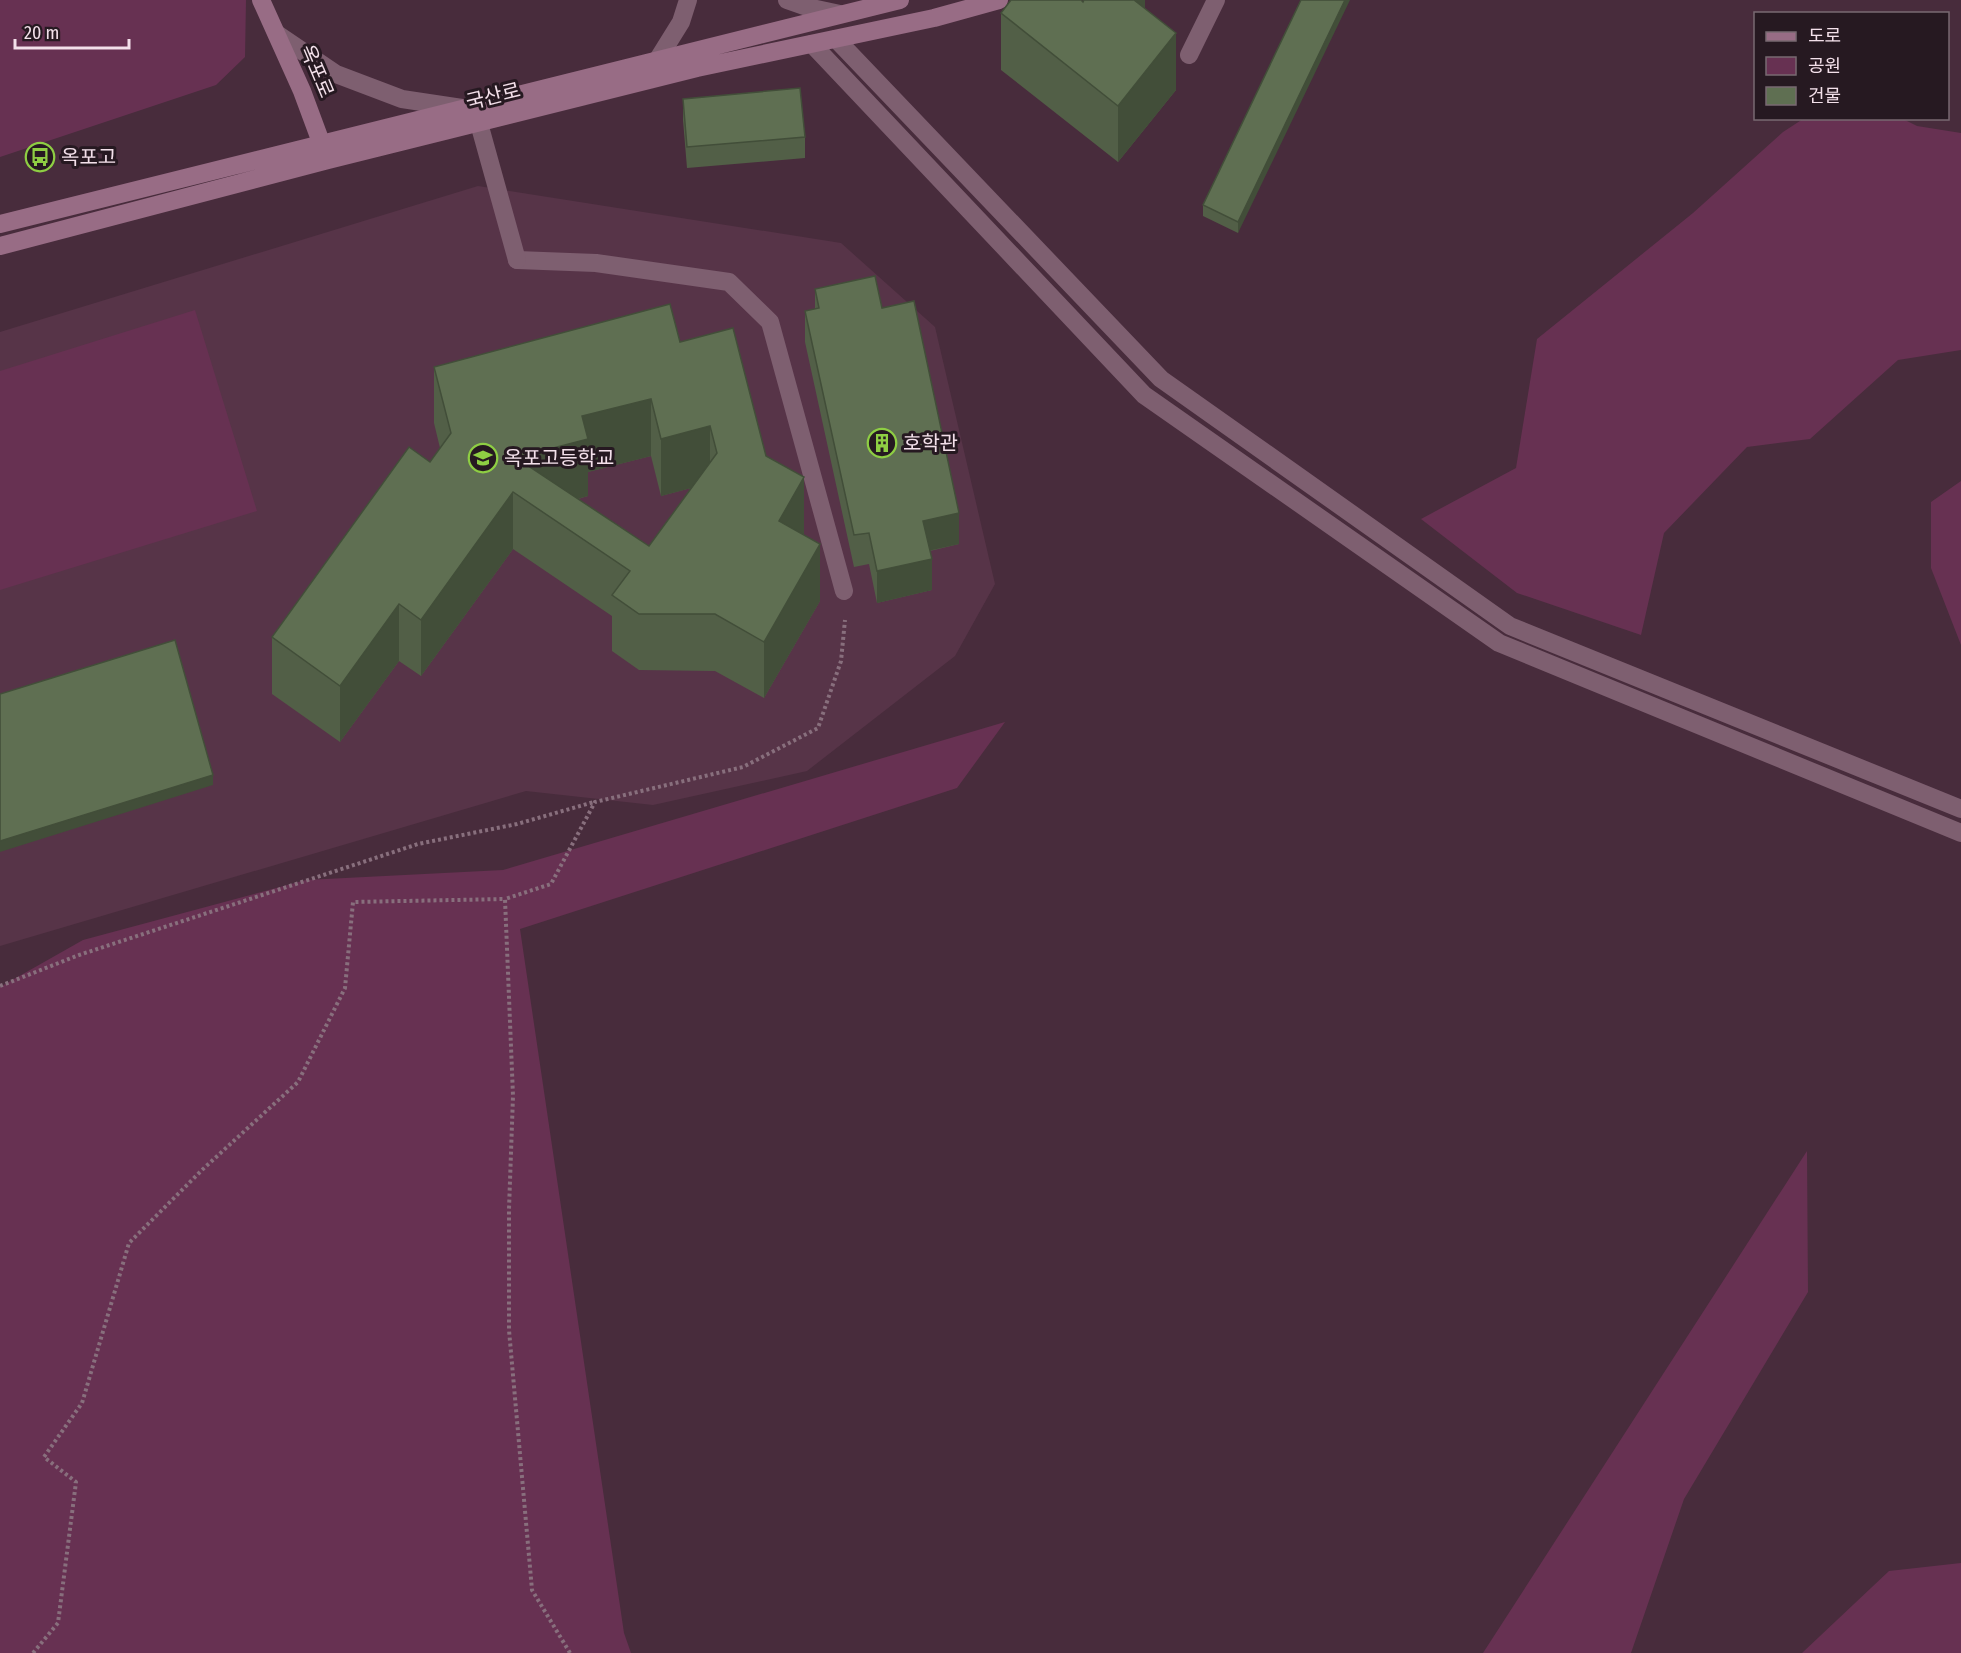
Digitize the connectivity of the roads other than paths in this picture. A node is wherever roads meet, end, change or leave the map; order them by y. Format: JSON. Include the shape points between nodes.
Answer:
{"nodes":[{"id":1,"x":261,"y":0,"type":"edge"},
{"id":2,"x":688,"y":0,"type":"edge"},
{"id":3,"x":787,"y":0,"type":"edge"},
{"id":4,"x":900,"y":0,"type":"edge"},
{"id":5,"x":999,"y":0,"type":"edge"},
{"id":6,"x":1216,"y":0,"type":"edge"},
{"id":7,"x":840,"y":14,"type":"junction"},
{"id":8,"x":277,"y":34,"type":"junction"},
{"id":9,"x":836,"y":39,"type":"junction"},
{"id":10,"x":812,"y":44,"type":"junction"},
{"id":11,"x":1189,"y":55,"type":"dead end"},
{"id":12,"x":658,"y":59,"type":"junction"},
{"id":13,"x":468,"y":106,"type":"junction"},
{"id":14,"x":479,"y":123,"type":"junction"},
{"id":15,"x":322,"y":143,"type":"junction"},
{"id":16,"x":328,"y":160,"type":"junction"},
{"id":17,"x":0,"y":224,"type":"edge"},
{"id":18,"x":0,"y":246,"type":"edge"},
{"id":19,"x":844,"y":591,"type":"road end"},
{"id":20,"x":1961,"y":809,"type":"edge"},
{"id":21,"x":1961,"y":833,"type":"edge"}],
"edges":[{"from":1,"to":8,"type":"street","name":"옥포로"},
{"from":2,"to":12,"type":"street","via":[[681,22]]},
{"from":3,"to":7,"type":"street"},
{"from":4,"to":7,"type":"street","name":"국산로"},
{"from":5,"to":9,"type":"street","name":"국산로"},
{"from":6,"to":11,"type":"street"},
{"from":7,"to":12,"type":"street","name":"국산로"},
{"from":8,"to":13,"type":"street","via":[[336,74],[402,99]]},
{"from":8,"to":15,"type":"street","name":"옥포로"},
{"from":9,"to":10,"type":"street","name":"국산로"},
{"from":9,"to":20,"type":"street","via":[[1161,379],[1510,626]]},
{"from":10,"to":14,"type":"street","name":"국산로","via":[[697,68]]},
{"from":10,"to":21,"type":"street","via":[[1144,395],[1499,643]]},
{"from":12,"to":13,"type":"street","name":"국산로"},
{"from":13,"to":14,"type":"street"},
{"from":13,"to":15,"type":"street","name":"국산로"},
{"from":14,"to":16,"type":"street","name":"국산로"},
{"from":14,"to":19,"type":"street","via":[[517,261],[597,262],[729,282],[770,322]]},
{"from":15,"to":16,"type":"street","name":"옥포로"},
{"from":15,"to":17,"type":"street","name":"국산로"},
{"from":16,"to":18,"type":"street","name":"국산로"}]}
